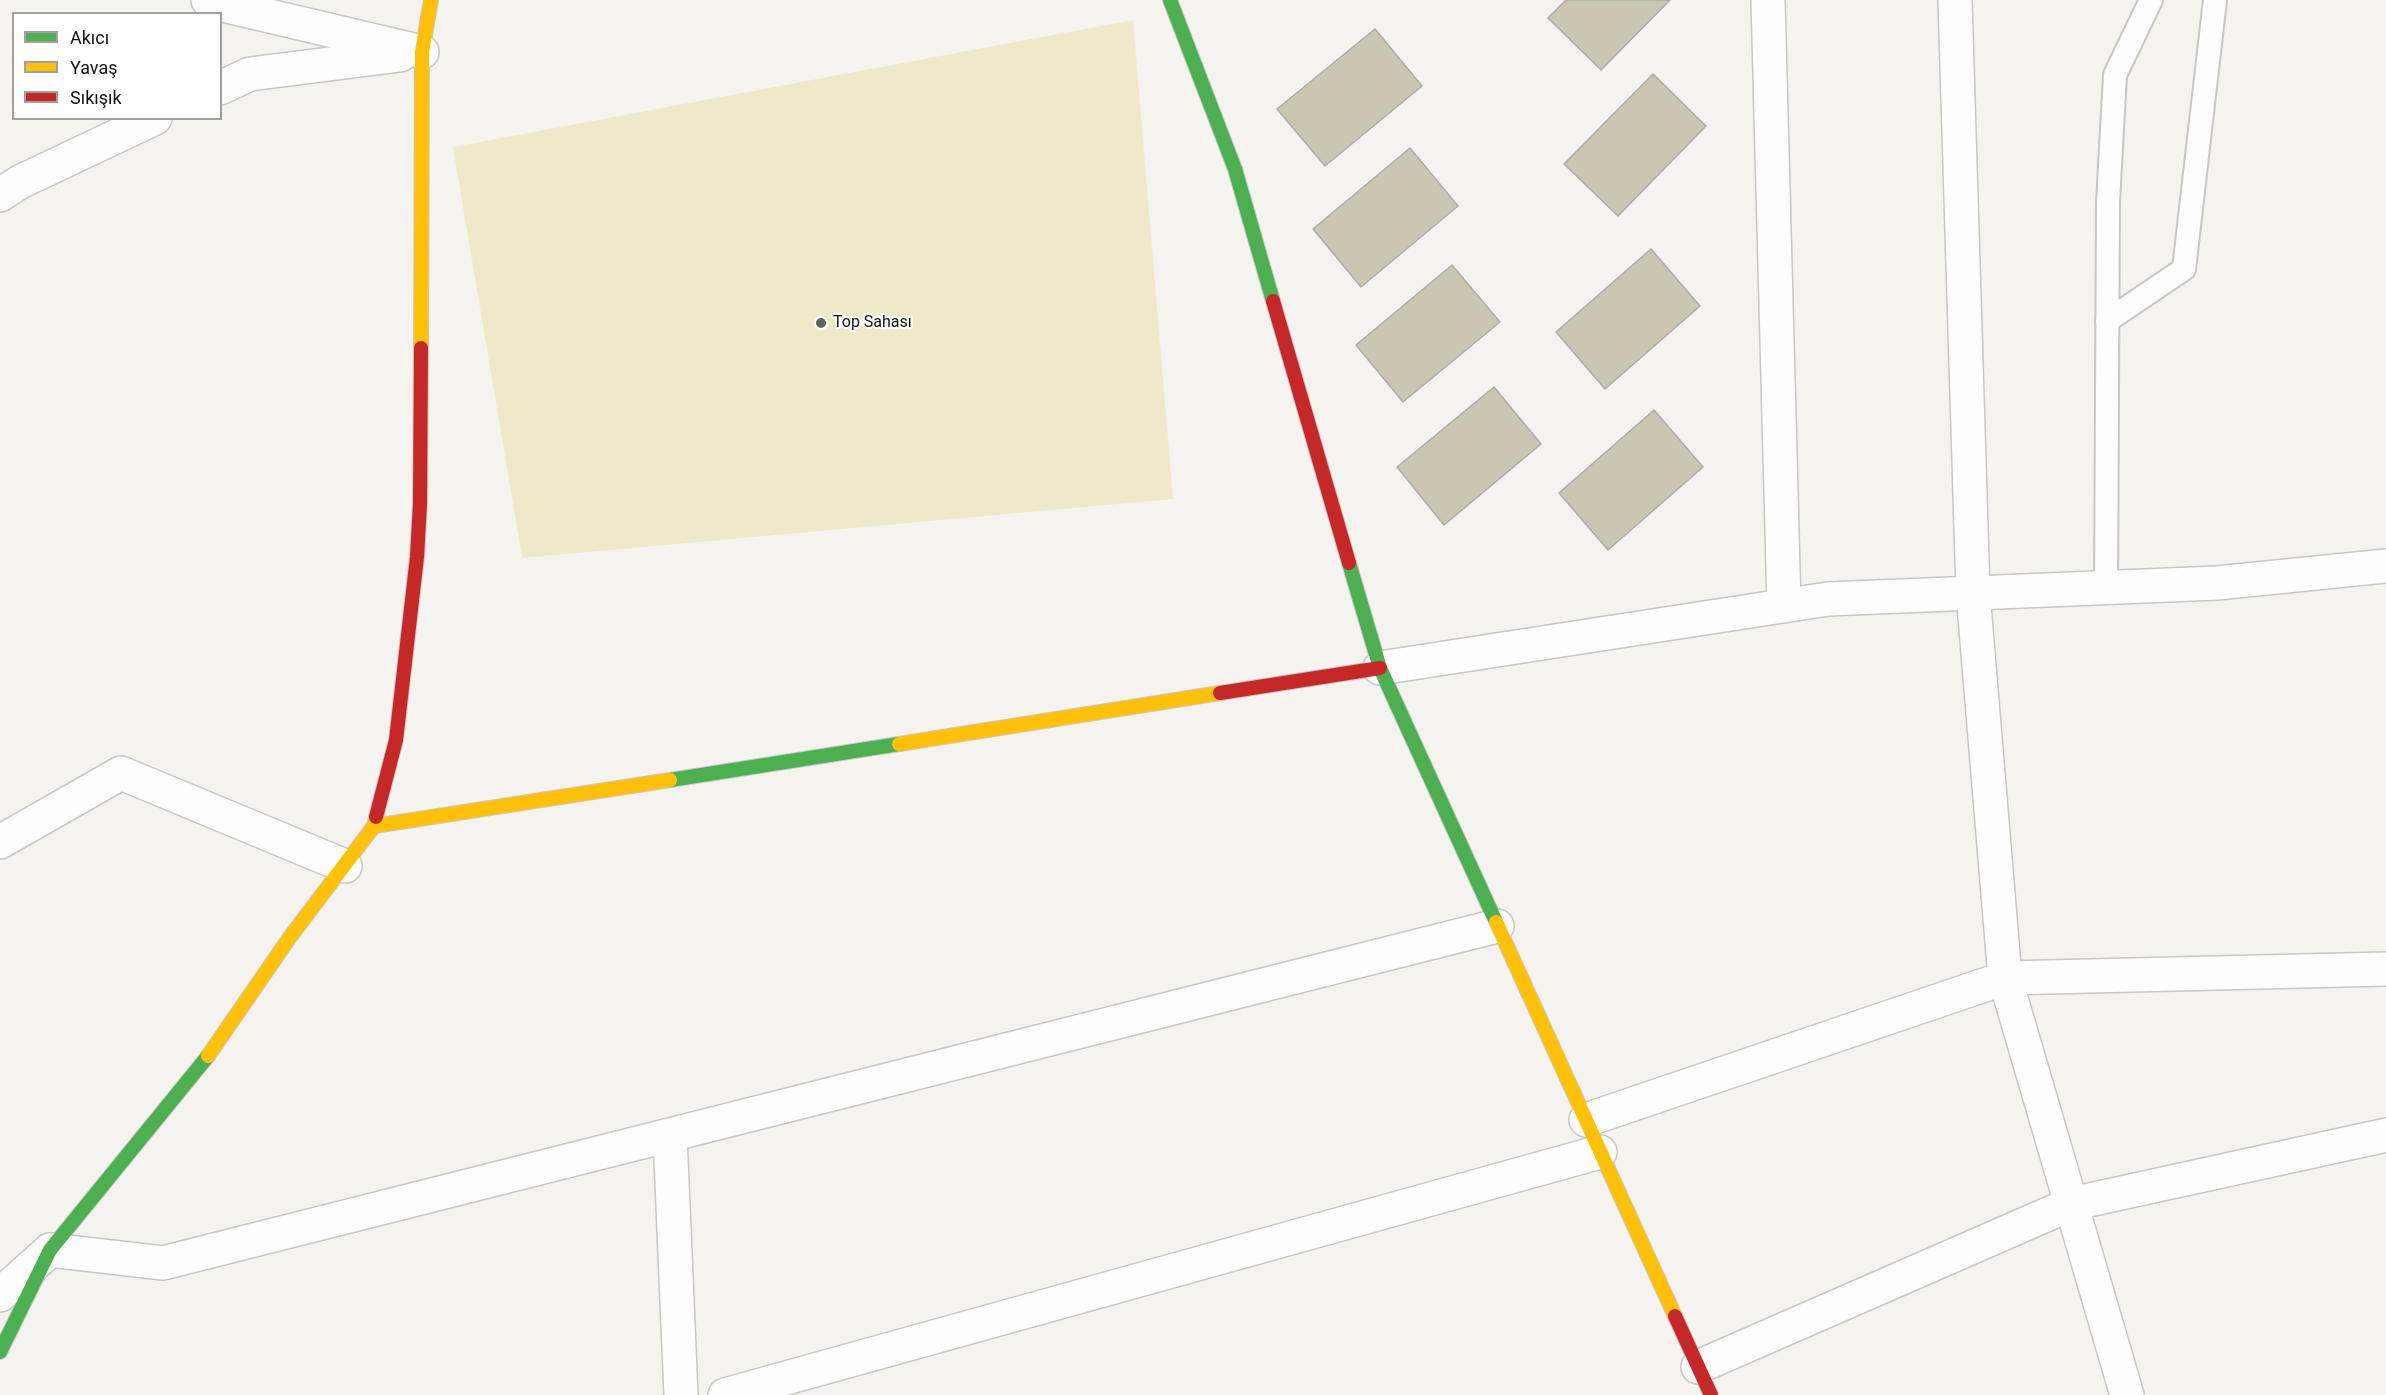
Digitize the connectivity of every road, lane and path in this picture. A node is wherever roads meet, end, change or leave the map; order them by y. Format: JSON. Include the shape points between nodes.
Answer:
{"nodes":[{"id":1,"x":208,"y":0,"type":"edge"},
{"id":2,"x":431,"y":0,"type":"edge"},
{"id":3,"x":1170,"y":0,"type":"edge"},
{"id":4,"x":1768,"y":0,"type":"edge"},
{"id":5,"x":1955,"y":0,"type":"edge"},
{"id":6,"x":2151,"y":0,"type":"edge"},
{"id":7,"x":2216,"y":0,"type":"edge"},
{"id":8,"x":422,"y":52,"type":"junction"},
{"id":9,"x":222,"y":87,"type":"edge"},
{"id":10,"x":151,"y":120,"type":"edge"},
{"id":11,"x":0,"y":195,"type":"edge"},
{"id":12,"x":2108,"y":321,"type":"junction"},
{"id":13,"x":2386,"y":566,"type":"edge"},
{"id":14,"x":2106,"y":588,"type":"junction"},
{"id":15,"x":1973,"y":593,"type":"junction"},
{"id":16,"x":1784,"y":606,"type":"junction"},
{"id":17,"x":1380,"y":668,"type":"junction"},
{"id":18,"x":374,"y":826,"type":"junction"},
{"id":19,"x":0,"y":842,"type":"edge"},
{"id":20,"x":345,"y":866,"type":"junction"},
{"id":21,"x":1497,"y":926,"type":"junction"},
{"id":22,"x":2386,"y":969,"type":"edge"},
{"id":23,"x":2005,"y":978,"type":"junction"},
{"id":24,"x":1586,"y":1120,"type":"junction"},
{"id":25,"x":670,"y":1135,"type":"junction"},
{"id":26,"x":2386,"y":1135,"type":"edge"},
{"id":27,"x":1600,"y":1152,"type":"junction"},
{"id":28,"x":2071,"y":1204,"type":"junction"},
{"id":29,"x":50,"y":1250,"type":"junction"},
{"id":30,"x":0,"y":1295,"type":"edge"},
{"id":31,"x":0,"y":1352,"type":"edge"},
{"id":32,"x":1701,"y":1386,"type":"edge"},
{"id":33,"x":681,"y":1395,"type":"edge"},
{"id":34,"x":725,"y":1395,"type":"edge"},
{"id":35,"x":2127,"y":1395,"type":"edge"}],
"edges":[{"from":1,"to":8,"type":"street"},
{"from":2,"to":8,"type":"street"},
{"from":3,"to":17,"type":"street","via":[[1235,169]]},
{"from":4,"to":16,"type":"street"},
{"from":5,"to":15,"type":"street"},
{"from":6,"to":12,"type":"lane","via":[[2115,75],[2108,202]]},
{"from":7,"to":12,"type":"lane","via":[[2184,269]]},
{"from":8,"to":9,"type":"street","via":[[250,74]]},
{"from":8,"to":18,"type":"street","via":[[417,557],[396,740]]},
{"from":10,"to":11,"type":"street"},
{"from":12,"to":14,"type":"lane"},
{"from":13,"to":14,"type":"street","via":[[2217,583]]},
{"from":14,"to":15,"type":"street"},
{"from":15,"to":16,"type":"street","via":[[1828,599]]},
{"from":15,"to":23,"type":"street"},
{"from":16,"to":17,"type":"street"},
{"from":17,"to":18,"type":"street"},
{"from":17,"to":21,"type":"street"},
{"from":18,"to":20,"type":"street"},
{"from":19,"to":20,"type":"street","via":[[121,773]]},
{"from":20,"to":29,"type":"street","via":[[290,937],[217,1045]]},
{"from":21,"to":24,"type":"street"},
{"from":21,"to":25,"type":"street"},
{"from":22,"to":23,"type":"street"},
{"from":23,"to":24,"type":"street"},
{"from":23,"to":28,"type":"street"},
{"from":24,"to":27,"type":"street"},
{"from":25,"to":29,"type":"street","via":[[163,1263]]},
{"from":25,"to":33,"type":"street"},
{"from":26,"to":28,"type":"street"},
{"from":27,"to":32,"type":"street"},
{"from":27,"to":34,"type":"street"},
{"from":28,"to":32,"type":"street"},
{"from":28,"to":35,"type":"street"},
{"from":29,"to":30,"type":"street"},
{"from":29,"to":31,"type":"street"}]}
